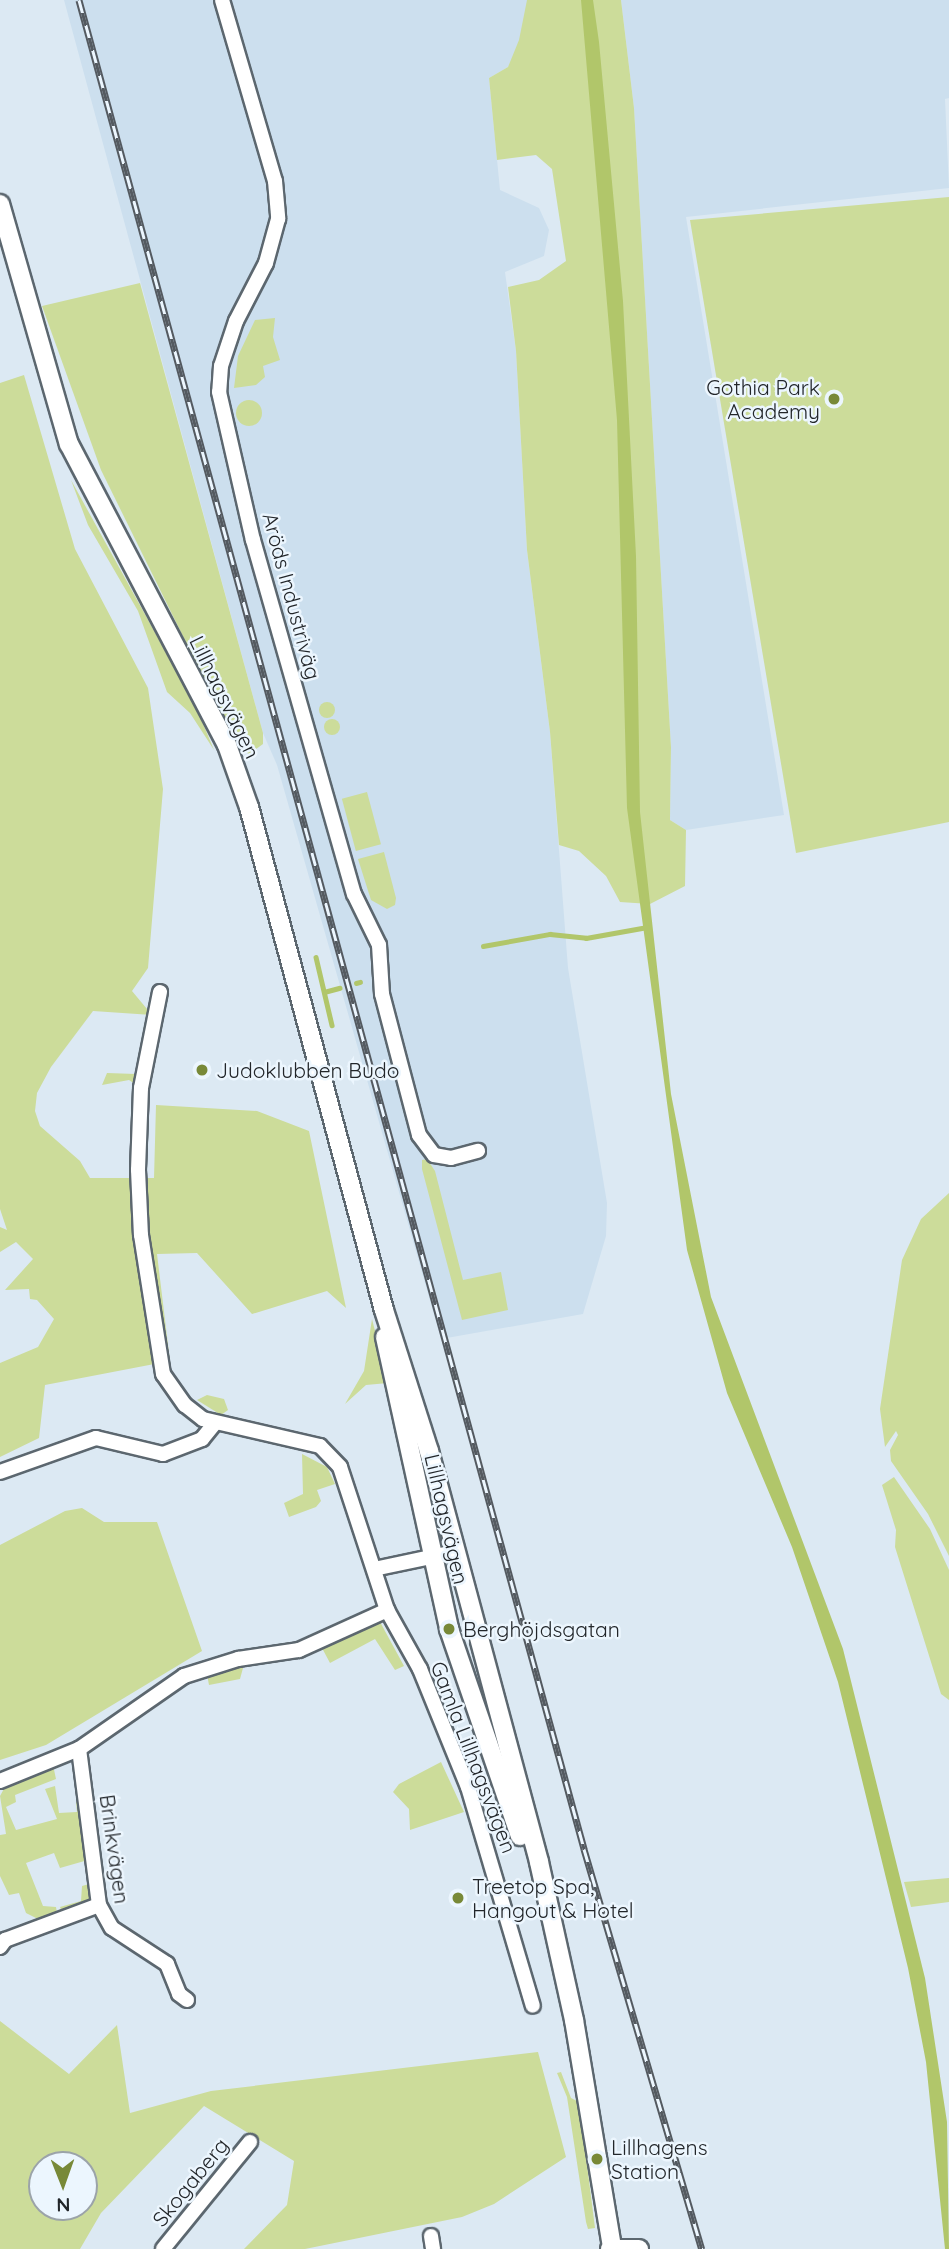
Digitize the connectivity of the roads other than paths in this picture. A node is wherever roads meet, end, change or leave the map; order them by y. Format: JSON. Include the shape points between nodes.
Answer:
{"nodes":[{"id":1,"x":222,"y":0,"type":"edge"},
{"id":2,"x":0,"y":204,"type":"edge"},
{"id":3,"x":160,"y":992,"type":"dead end"},
{"id":4,"x":478,"y":1151,"type":"dead end"},
{"id":5,"x":384,"y":1310,"type":"junction"},
{"id":6,"x":214,"y":1424,"type":"junction"},
{"id":7,"x":0,"y":1472,"type":"edge"},
{"id":8,"x":455,"y":1552,"type":"junction"},
{"id":9,"x":432,"y":1557,"type":"junction"},
{"id":10,"x":374,"y":1569,"type":"junction"},
{"id":11,"x":387,"y":1609,"type":"junction"},
{"id":12,"x":79,"y":1749,"type":"junction"},
{"id":13,"x":0,"y":1781,"type":"edge"},
{"id":14,"x":543,"y":1891,"type":"junction"},
{"id":15,"x":99,"y":1905,"type":"junction"},
{"id":16,"x":0,"y":1947,"type":"edge"},
{"id":17,"x":187,"y":2000,"type":"dead end"},
{"id":18,"x":533,"y":2006,"type":"dead end"},
{"id":19,"x":250,"y":2142,"type":"dead end"},
{"id":20,"x":611,"y":2248,"type":"edge"},
{"id":21,"x":163,"y":2249,"type":"edge"},
{"id":22,"x":639,"y":2249,"type":"edge"}],
"edges":[{"from":1,"to":4,"type":"street","name":"Aröds Industriväg","via":[[275,181],[278,219],[266,263],[229,344],[219,392],[253,540],[350,881],[363,919],[379,944],[382,994],[419,1135],[434,1155],[451,1158]]},
{"from":2,"to":5,"type":"street","name":"Lillhagsvägen","via":[[69,444],[227,744]]},
{"from":3,"to":6,"type":"street","name":"Gamla Lillhagsvägen","via":[[141,1088],[141,1235],[163,1374],[185,1405]]},
{"from":5,"to":8,"type":"street","name":"Lillhagsvägen"},
{"from":5,"to":9,"type":"street","name":"Lillhagsvägen","via":[[383,1326]]},
{"from":6,"to":7,"type":"street","via":[[202,1439],[163,1454],[96,1438]]},
{"from":6,"to":10,"type":"street","name":"Gamla Lillhagsvägen","via":[[307,1442],[330,1452],[355,1501]]},
{"from":8,"to":9,"type":"street"},
{"from":8,"to":14,"type":"street","name":"Lillhagsvägen"},
{"from":9,"to":10,"type":"street"},
{"from":9,"to":14,"type":"street","name":"Lillhagsvägen","via":[[449,1629],[530,1866]]},
{"from":10,"to":11,"type":"street","name":"Gamla Lillhagsvägen"},
{"from":11,"to":12,"type":"street","via":[[299,1650],[238,1659],[184,1676]]},
{"from":11,"to":18,"type":"street","name":"Gamla Lillhagsvägen","via":[[420,1670],[468,1787]]},
{"from":12,"to":13,"type":"street"},
{"from":12,"to":15,"type":"street","name":"Brinkvägen"},
{"from":14,"to":20,"type":"street","name":"Lillhagsvägen","via":[[575,2020]]},
{"from":15,"to":16,"type":"street","via":[[5,1940]]},
{"from":15,"to":17,"type":"street","name":"Brinkvägen","via":[[112,1928],[167,1964],[179,1994]]},
{"from":19,"to":21,"type":"street","name":"Skogaberg"},
{"from":20,"to":22,"type":"street","name":"Lillhagsvägen"}]}
